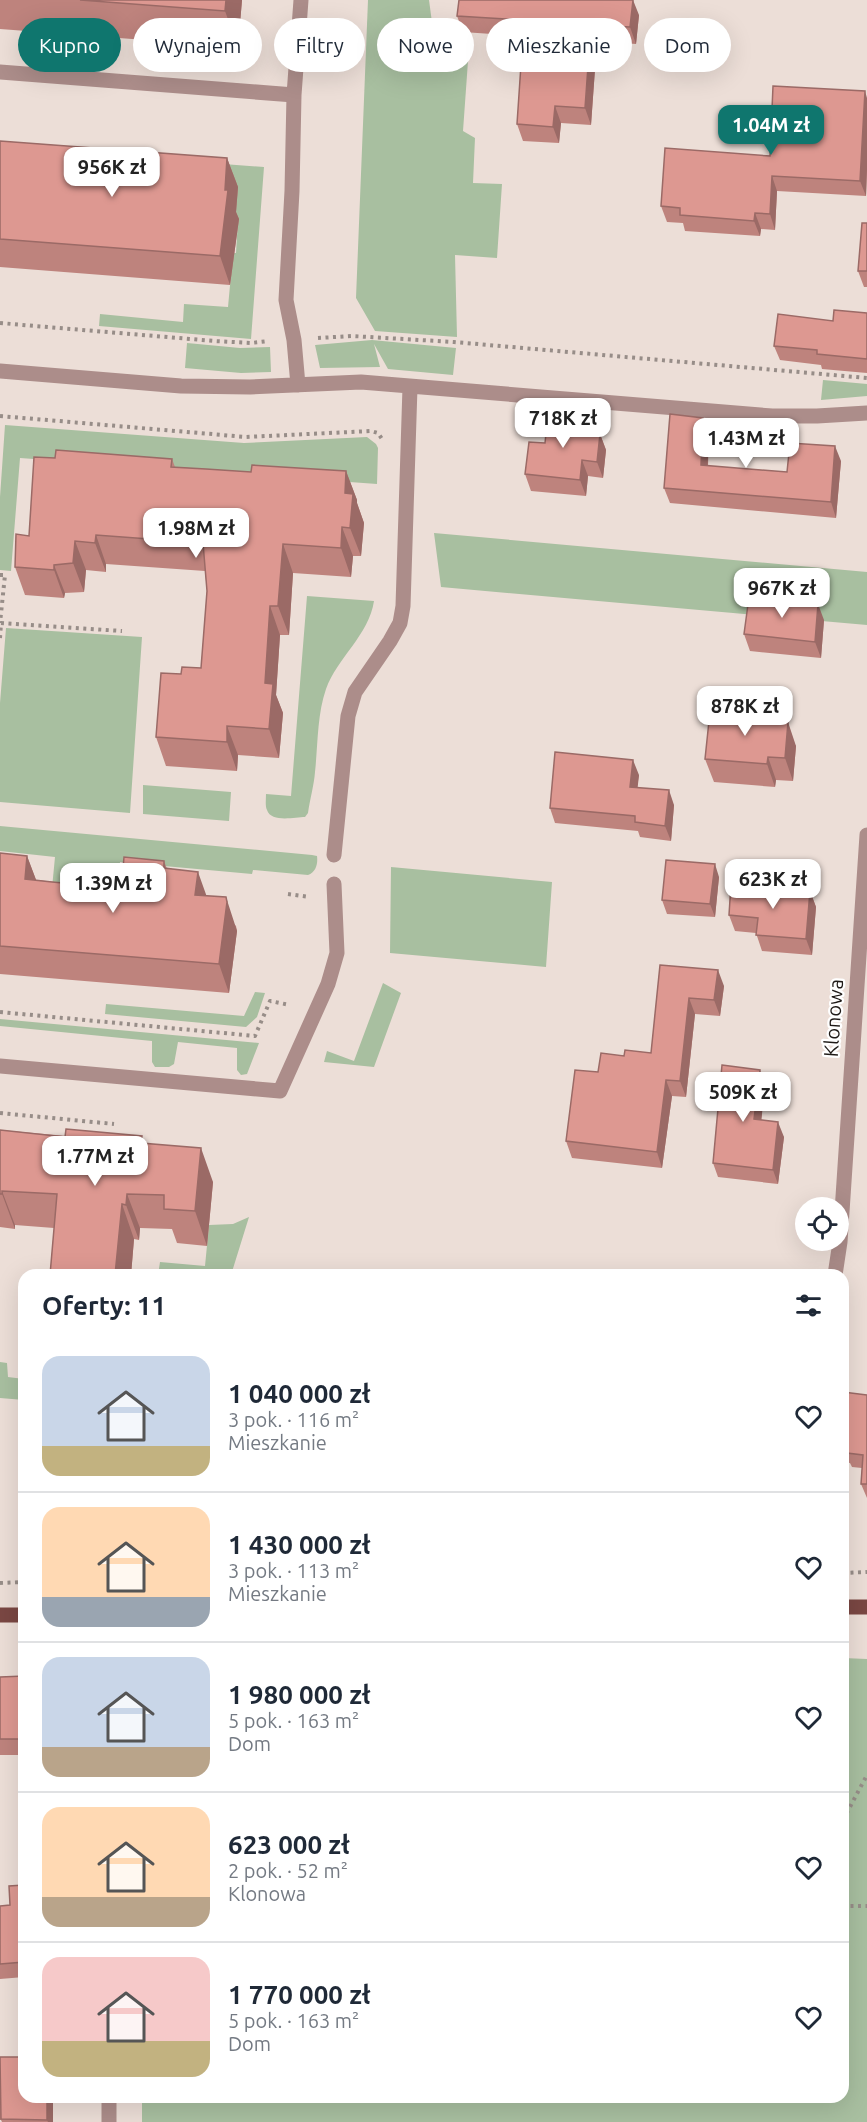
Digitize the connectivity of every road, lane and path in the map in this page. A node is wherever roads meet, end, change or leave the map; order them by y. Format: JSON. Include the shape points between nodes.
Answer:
{"nodes":[{"id":1,"x":301,"y":0,"type":"edge"},
{"id":2,"x":0,"y":72,"type":"edge"},
{"id":3,"x":294,"y":95,"type":"junction"},
{"id":4,"x":0,"y":323,"type":"edge"},
{"id":5,"x":294,"y":340,"type":"junction"},
{"id":6,"x":0,"y":371,"type":"edge"},
{"id":7,"x":867,"y":378,"type":"edge"},
{"id":8,"x":298,"y":385,"type":"junction"},
{"id":9,"x":410,"y":387,"type":"junction"},
{"id":10,"x":867,"y":413,"type":"edge"},
{"id":11,"x":0,"y":416,"type":"edge"},
{"id":12,"x":384,"y":446,"type":"dead end"},
{"id":13,"x":0,"y":575,"type":"edge"},
{"id":14,"x":1,"y":623,"type":"edge"},
{"id":15,"x":122,"y":631,"type":"dead end"},
{"id":16,"x":0,"y":638,"type":"edge"},
{"id":17,"x":867,"y":836,"type":"edge"},
{"id":18,"x":334,"y":855,"type":"dead end"},
{"id":19,"x":334,"y":884,"type":"dead end"},
{"id":20,"x":288,"y":894,"type":"dead end"},
{"id":21,"x":314,"y":897,"type":"dead end"},
{"id":22,"x":295,"y":1006,"type":"dead end"},
{"id":23,"x":0,"y":1012,"type":"edge"},
{"id":24,"x":0,"y":1065,"type":"edge"},
{"id":25,"x":0,"y":1113,"type":"edge"},
{"id":26,"x":114,"y":1124,"type":"dead end"},
{"id":27,"x":835,"y":1269,"type":"edge"},
{"id":28,"x":867,"y":1572,"type":"edge"},
{"id":29,"x":849,"y":1573,"type":"edge"},
{"id":30,"x":18,"y":1582,"type":"edge"},
{"id":31,"x":0,"y":1583,"type":"edge"},
{"id":32,"x":849,"y":1607,"type":"edge"},
{"id":33,"x":867,"y":1607,"type":"edge"},
{"id":34,"x":18,"y":1615,"type":"edge"},
{"id":35,"x":0,"y":1616,"type":"edge"},
{"id":36,"x":867,"y":1774,"type":"edge"},
{"id":37,"x":849,"y":1808,"type":"edge"},
{"id":38,"x":867,"y":1905,"type":"edge"},
{"id":39,"x":849,"y":1906,"type":"edge"},
{"id":40,"x":108,"y":2103,"type":"edge"},
{"id":41,"x":109,"y":2122,"type":"edge"}],
"edges":[{"from":1,"to":3,"type":"street"},
{"from":2,"to":3,"type":"street"},
{"from":3,"to":5,"type":"street","via":[[286,300]]},
{"from":4,"to":5,"type":"path","via":[[214,341]]},
{"from":5,"to":7,"type":"path","via":[[372,336]]},
{"from":5,"to":8,"type":"street"},
{"from":6,"to":8,"type":"street","via":[[181,386]]},
{"from":8,"to":9,"type":"street","via":[[361,382]]},
{"from":9,"to":10,"type":"street","via":[[772,416]]},
{"from":9,"to":18,"type":"street","via":[[404,606],[390,641],[355,692],[348,716]]},
{"from":11,"to":12,"type":"path","via":[[246,437],[371,431],[378,433]]},
{"from":13,"to":14,"type":"path","via":[[5,575]]},
{"from":14,"to":15,"type":"path"},
{"from":14,"to":16,"type":"path"},
{"from":17,"to":27,"type":"street","name":"Klonowa"},
{"from":19,"to":24,"type":"street","via":[[337,953],[328,984],[280,1091]]},
{"from":20,"to":21,"type":"path"},
{"from":22,"to":23,"type":"path","via":[[270,1001],[255,1036]]},
{"from":25,"to":26,"type":"path"},
{"from":28,"to":29,"type":"path"},
{"from":30,"to":31,"type":"path"},
{"from":32,"to":33,"type":"main road"},
{"from":34,"to":35,"type":"main road"},
{"from":36,"to":37,"type":"path"},
{"from":38,"to":39,"type":"path"},
{"from":40,"to":41,"type":"street"}]}
